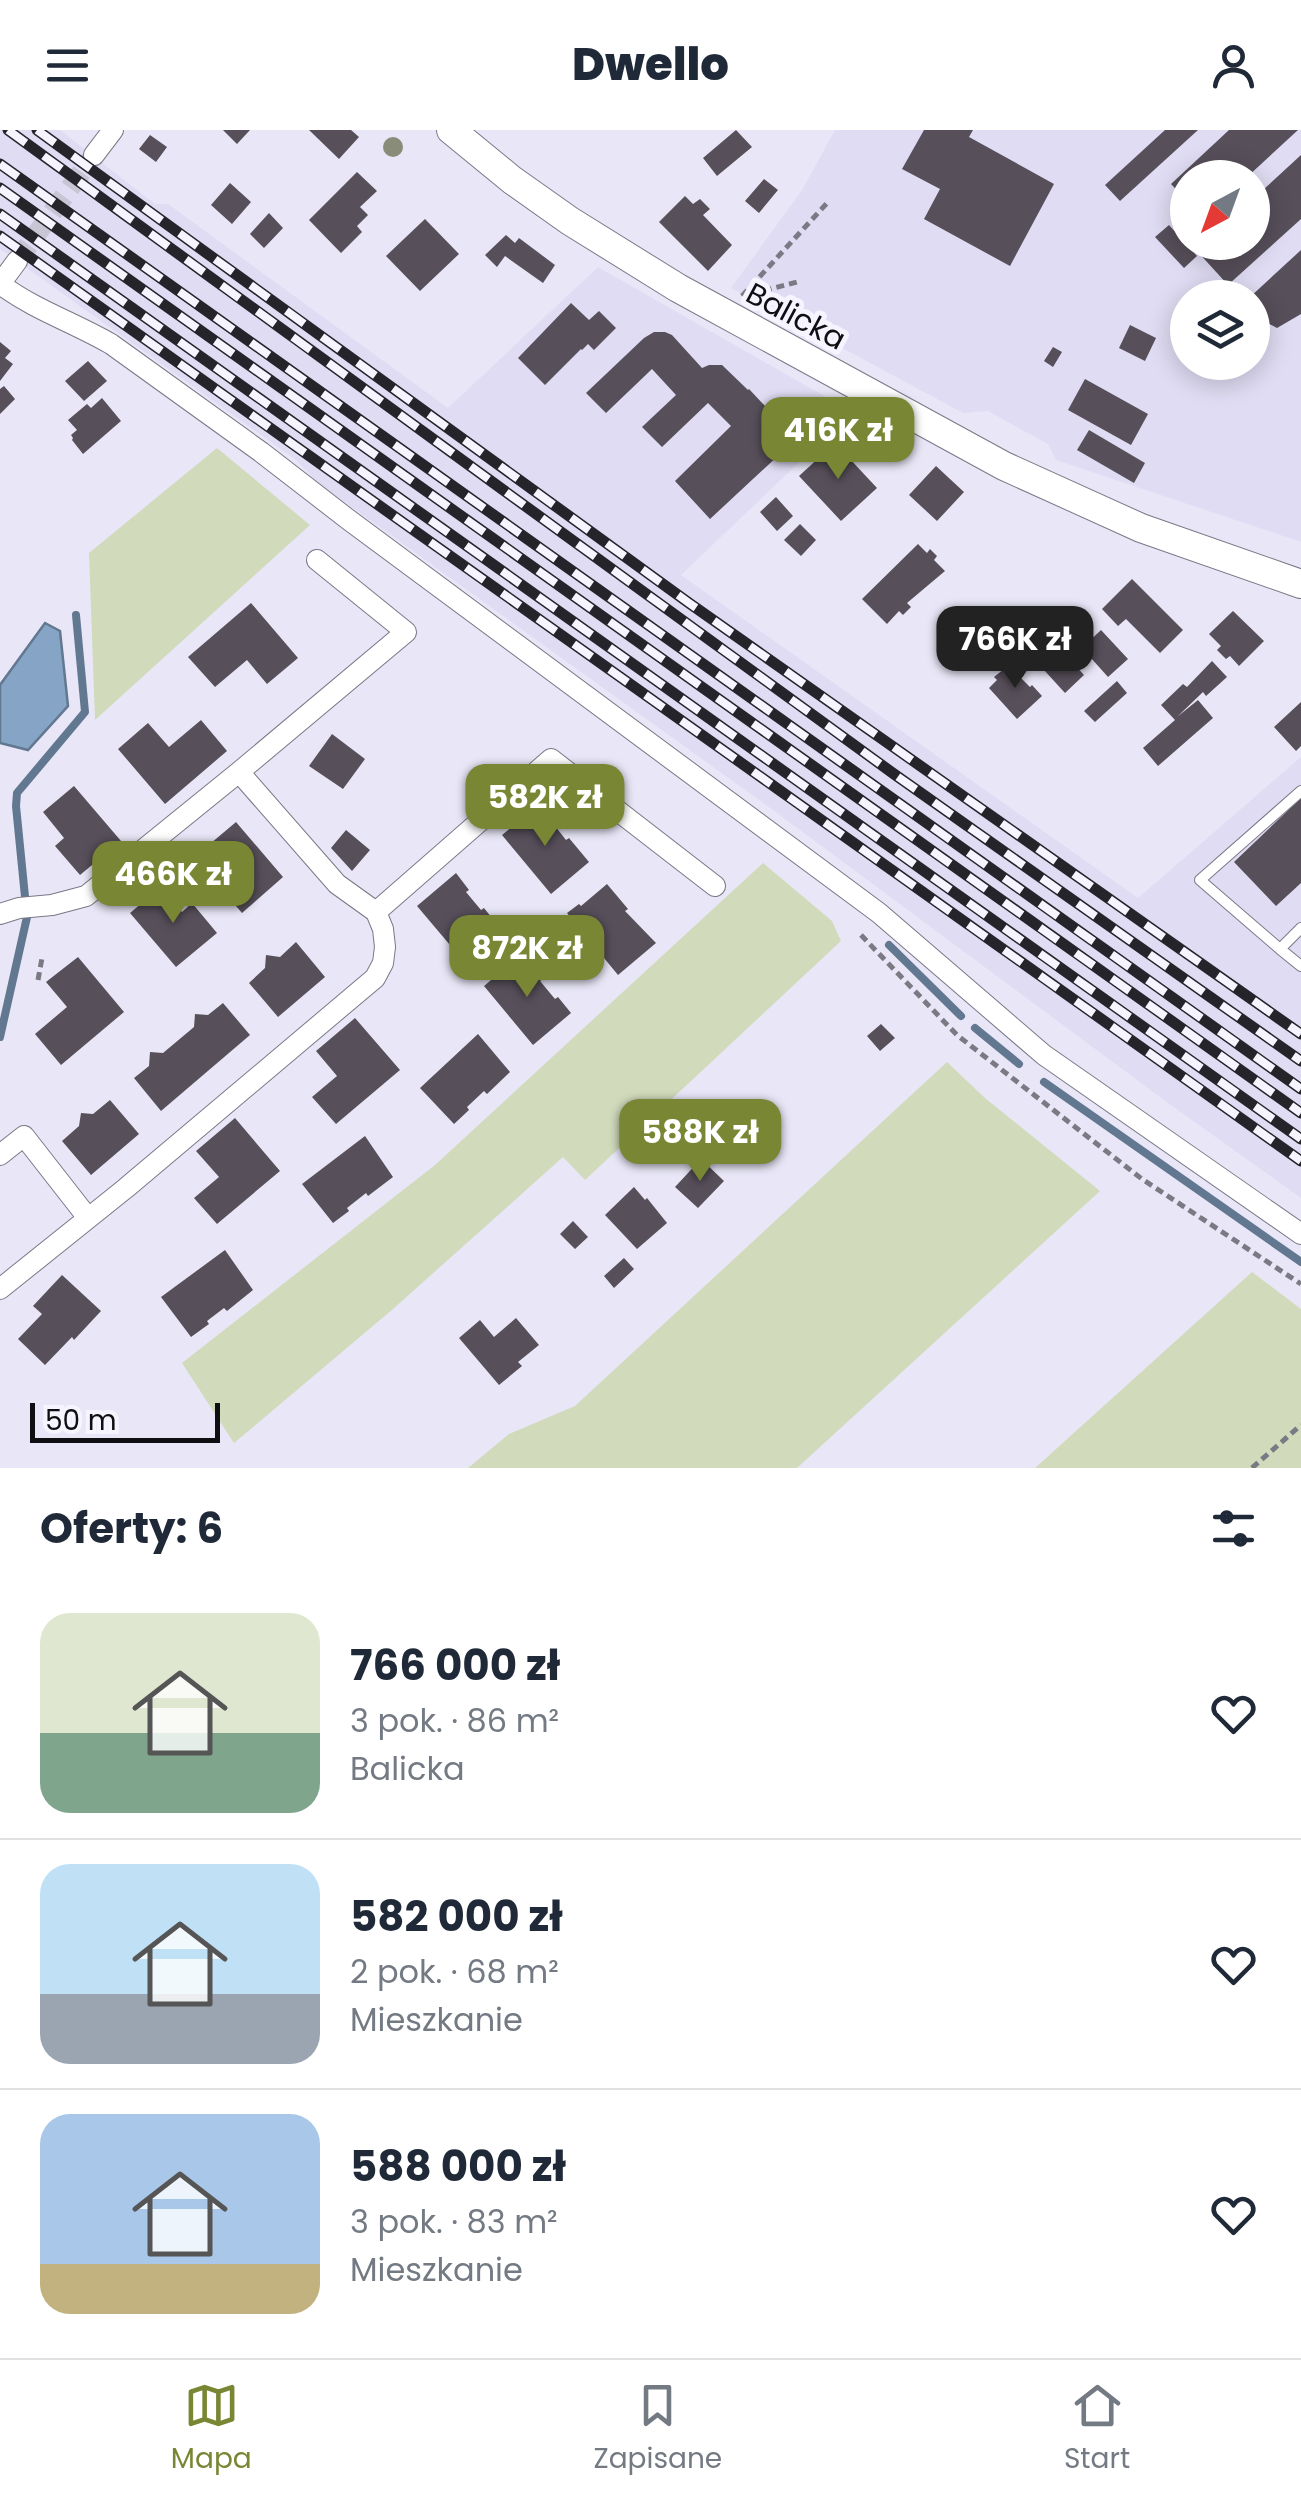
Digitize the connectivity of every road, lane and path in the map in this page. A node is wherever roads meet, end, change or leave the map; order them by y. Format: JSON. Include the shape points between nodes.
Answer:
{"nodes":[{"id":1,"x":113,"y":130,"type":"edge"},
{"id":2,"x":452,"y":130,"type":"edge"},
{"id":3,"x":94,"y":155,"type":"tunnel mouth"},
{"id":4,"x":828,"y":202,"type":"dead end"},
{"id":5,"x":17,"y":261,"type":"tunnel mouth"},
{"id":6,"x":797,"y":282,"type":"dead end"},
{"id":7,"x":0,"y":284,"type":"edge"},
{"id":8,"x":317,"y":560,"type":"dead end"},
{"id":9,"x":1301,"y":584,"type":"edge"},
{"id":10,"x":239,"y":772,"type":"junction"},
{"id":11,"x":1301,"y":791,"type":"edge"},
{"id":12,"x":716,"y":886,"type":"dead end"},
{"id":13,"x":19,"y":910,"type":"edge"},
{"id":14,"x":376,"y":912,"type":"junction"},
{"id":15,"x":1301,"y":928,"type":"edge"},
{"id":16,"x":861,"y":935,"type":"dead end"},
{"id":17,"x":1280,"y":949,"type":"junction"},
{"id":18,"x":42,"y":958,"type":"dead end"},
{"id":19,"x":1301,"y":966,"type":"edge"},
{"id":20,"x":38,"y":980,"type":"dead end"},
{"id":21,"x":0,"y":1155,"type":"edge"},
{"id":22,"x":88,"y":1218,"type":"junction"},
{"id":23,"x":1301,"y":1234,"type":"edge"},
{"id":24,"x":1301,"y":1284,"type":"edge"},
{"id":25,"x":0,"y":1289,"type":"edge"},
{"id":26,"x":1301,"y":1425,"type":"edge"},
{"id":27,"x":1252,"y":1468,"type":"edge"}],
"edges":[{"from":1,"to":3,"type":"street"},
{"from":2,"to":9,"type":"street","name":"Balicka","via":[[512,180],[645,268],[1004,466],[1141,528]]},
{"from":4,"to":6,"type":"path","via":[[749,289]]},
{"from":5,"to":7,"type":"street"},
{"from":7,"to":23,"type":"street","via":[[111,344],[261,452],[879,912],[1044,1055]]},
{"from":8,"to":10,"type":"street","via":[[406,632]]},
{"from":10,"to":13,"type":"street","via":[[86,896]]},
{"from":10,"to":14,"type":"street","via":[[337,884]]},
{"from":11,"to":17,"type":"lane","via":[[1200,880]]},
{"from":12,"to":14,"type":"street","via":[[551,759]]},
{"from":14,"to":22,"type":"street","via":[[385,947],[375,978]]},
{"from":15,"to":17,"type":"lane"},
{"from":16,"to":24,"type":"path","via":[[957,1036],[1142,1179]]},
{"from":17,"to":19,"type":"lane"},
{"from":18,"to":20,"type":"path"},
{"from":21,"to":22,"type":"street","via":[[24,1136]]},
{"from":22,"to":25,"type":"street"},
{"from":26,"to":27,"type":"path"}]}
